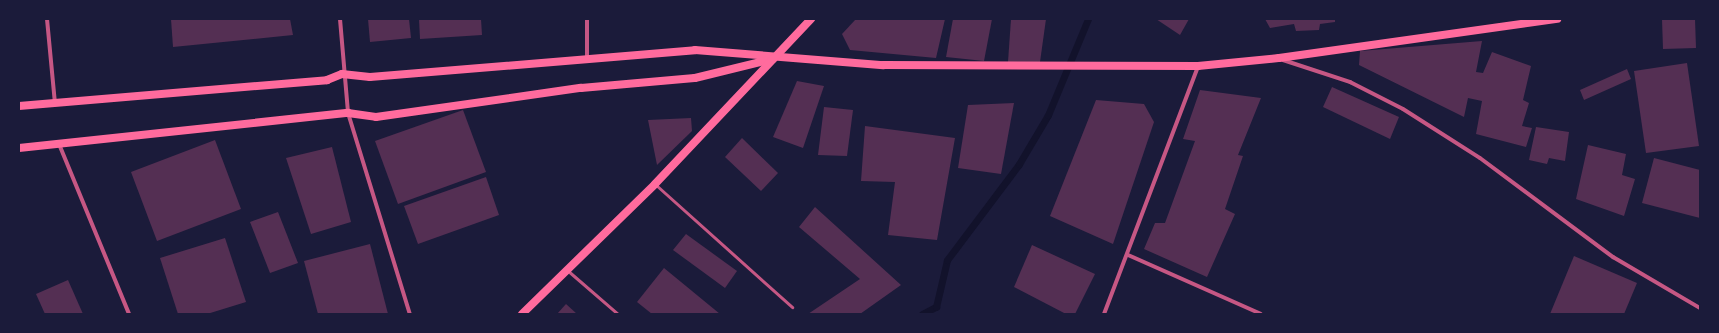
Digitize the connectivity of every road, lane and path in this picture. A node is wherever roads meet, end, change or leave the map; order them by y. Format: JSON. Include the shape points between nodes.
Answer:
{"nodes":[{"id":1,"x":47,"y":19,"type":"edge"},
{"id":2,"x":340,"y":19,"type":"edge"},
{"id":3,"x":587,"y":19,"type":"edge"},
{"id":4,"x":811,"y":19,"type":"edge"},
{"id":5,"x":1557,"y":19,"type":"edge"},
{"id":6,"x":776,"y":58,"type":"junction"},
{"id":7,"x":1279,"y":58,"type":"junction"},
{"id":8,"x":587,"y":61,"type":"junction"},
{"id":9,"x":1198,"y":66,"type":"junction"},
{"id":10,"x":342,"y":74,"type":"junction"},
{"id":11,"x":55,"y":103,"type":"junction"},
{"id":12,"x":19,"y":106,"type":"edge"},
{"id":13,"x":348,"y":113,"type":"junction"},
{"id":14,"x":59,"y":144,"type":"junction"},
{"id":15,"x":19,"y":148,"type":"edge"},
{"id":16,"x":655,"y":184,"type":"junction"},
{"id":17,"x":1128,"y":255,"type":"junction"},
{"id":18,"x":568,"y":270,"type":"junction"},
{"id":19,"x":792,"y":307,"type":"dead end"},
{"id":20,"x":1700,"y":308,"type":"edge"},
{"id":21,"x":129,"y":314,"type":"edge"},
{"id":22,"x":410,"y":314,"type":"edge"},
{"id":23,"x":522,"y":314,"type":"edge"},
{"id":24,"x":618,"y":314,"type":"edge"},
{"id":25,"x":1104,"y":314,"type":"edge"},
{"id":26,"x":1261,"y":314,"type":"edge"}],
"edges":[{"from":1,"to":11,"type":"street"},
{"from":2,"to":10,"type":"street"},
{"from":3,"to":8,"type":"street"},
{"from":4,"to":6,"type":"main road"},
{"from":5,"to":7,"type":"main road"},
{"from":6,"to":8,"type":"main road","via":[[744,52],[695,50]]},
{"from":6,"to":9,"type":"main road","via":[[883,65],[952,63]]},
{"from":6,"to":13,"type":"main road","via":[[695,78],[581,88],[376,117]]},
{"from":6,"to":16,"type":"main road"},
{"from":7,"to":9,"type":"main road"},
{"from":7,"to":20,"type":"street","via":[[1350,82],[1403,109],[1480,158],[1613,257]]},
{"from":8,"to":10,"type":"main road","via":[[370,77]]},
{"from":9,"to":17,"type":"street"},
{"from":10,"to":11,"type":"main road","via":[[327,80]]},
{"from":10,"to":13,"type":"street"},
{"from":11,"to":12,"type":"main road"},
{"from":13,"to":14,"type":"main road"},
{"from":13,"to":22,"type":"street"},
{"from":14,"to":15,"type":"main road"},
{"from":14,"to":21,"type":"street"},
{"from":16,"to":18,"type":"main road"},
{"from":16,"to":19,"type":"lane"},
{"from":17,"to":25,"type":"street"},
{"from":17,"to":26,"type":"street"},
{"from":18,"to":23,"type":"main road"},
{"from":18,"to":24,"type":"lane"}]}
